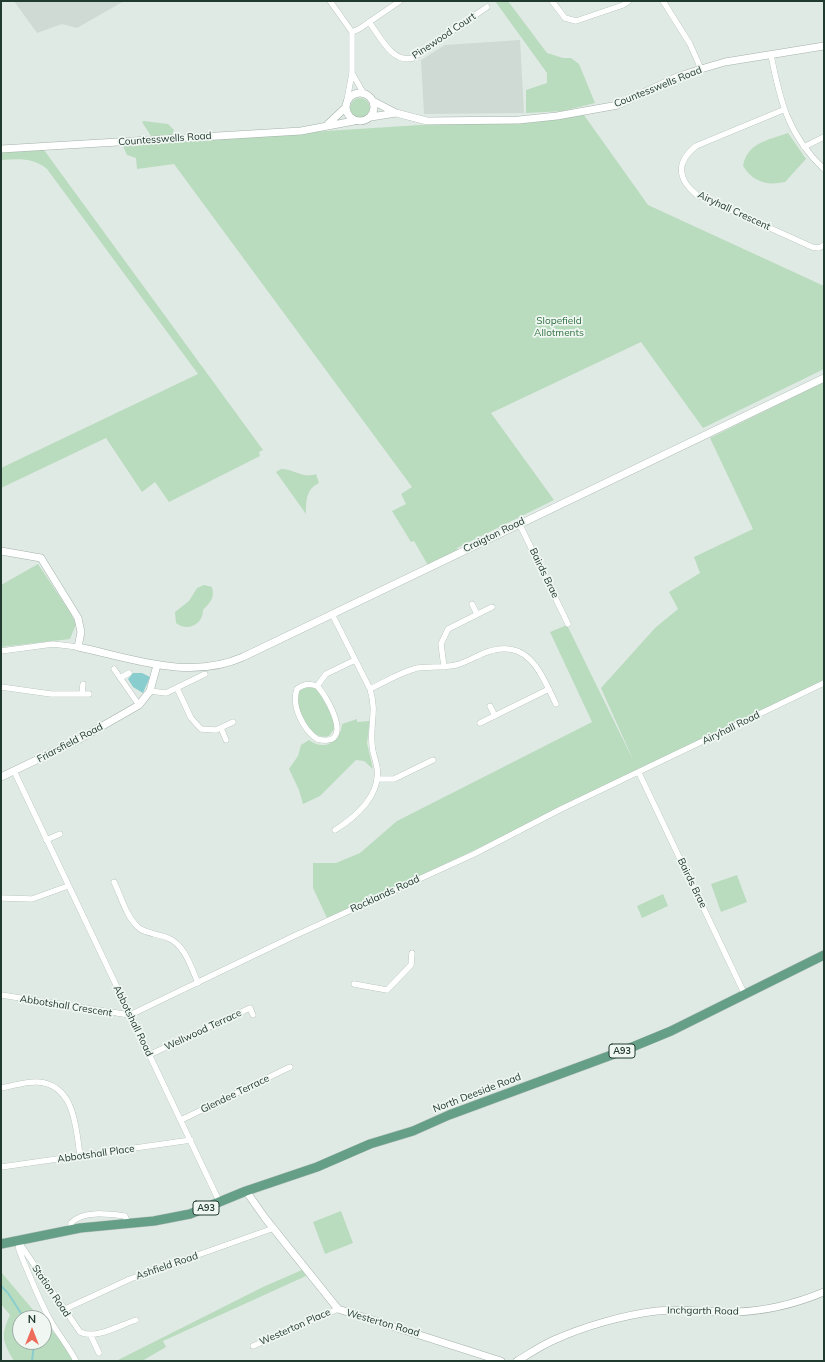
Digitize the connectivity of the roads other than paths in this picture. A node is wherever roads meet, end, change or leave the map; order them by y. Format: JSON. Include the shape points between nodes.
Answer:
{"nodes":[{"id":1,"x":330,"y":1,"type":"edge"},
{"id":2,"x":400,"y":1,"type":"edge"},
{"id":3,"x":552,"y":1,"type":"edge"},
{"id":4,"x":628,"y":1,"type":"edge"},
{"id":5,"x":663,"y":1,"type":"edge"},
{"id":6,"x":487,"y":7,"type":"dead end"},
{"id":7,"x":369,"y":22,"type":"junction"},
{"id":8,"x":352,"y":32,"type":"junction"},
{"id":9,"x":824,"y":46,"type":"edge"},
{"id":10,"x":771,"y":55,"type":"junction"},
{"id":11,"x":701,"y":69,"type":"junction"},
{"id":12,"x":352,"y":73,"type":"junction"},
{"id":13,"x":364,"y":94,"type":"junction"},
{"id":14,"x":347,"y":100,"type":"junction"},
{"id":15,"x":372,"y":101,"type":"junction"},
{"id":16,"x":345,"y":108,"type":"junction"},
{"id":17,"x":783,"y":110,"type":"junction"},
{"id":18,"x":396,"y":113,"type":"junction"},
{"id":19,"x":371,"y":117,"type":"junction"},
{"id":20,"x":354,"y":121,"type":"junction"},
{"id":21,"x":328,"y":124,"type":"junction"},
{"id":22,"x":824,"y":137,"type":"edge"},
{"id":23,"x":804,"y":147,"type":"junction"},
{"id":24,"x":1,"y":149,"type":"edge"},
{"id":25,"x":824,"y":169,"type":"edge"},
{"id":26,"x":824,"y":245,"type":"edge"},
{"id":27,"x":824,"y":378,"type":"edge"},
{"id":28,"x":519,"y":523,"type":"junction"},
{"id":29,"x":1,"y":551,"type":"edge"},
{"id":30,"x":472,"y":604,"type":"dead end"},
{"id":31,"x":492,"y":607,"type":"dead end"},
{"id":32,"x":332,"y":614,"type":"junction"},
{"id":33,"x":477,"y":614,"type":"junction"},
{"id":34,"x":568,"y":624,"type":"dead end"},
{"id":35,"x":78,"y":647,"type":"junction"},
{"id":36,"x":1,"y":651,"type":"edge"},
{"id":37,"x":355,"y":660,"type":"junction"},
{"id":38,"x":157,"y":665,"type":"junction"},
{"id":39,"x":444,"y":667,"type":"junction"},
{"id":40,"x":114,"y":669,"type":"dead end"},
{"id":41,"x":129,"y":673,"type":"dead end"},
{"id":42,"x":205,"y":674,"type":"dead end"},
{"id":43,"x":120,"y":678,"type":"junction"},
{"id":44,"x":824,"y":683,"type":"edge"},
{"id":45,"x":83,"y":684,"type":"dead end"},
{"id":46,"x":317,"y":686,"type":"junction"},
{"id":47,"x":1,"y":687,"type":"edge"},
{"id":48,"x":177,"y":688,"type":"junction"},
{"id":49,"x":370,"y":689,"type":"junction"},
{"id":50,"x":549,"y":689,"type":"junction"},
{"id":51,"x":150,"y":691,"type":"junction"},
{"id":52,"x":82,"y":694,"type":"junction"},
{"id":53,"x":89,"y":694,"type":"dead end"},
{"id":54,"x":556,"y":704,"type":"dead end"},
{"id":55,"x":139,"y":705,"type":"junction"},
{"id":56,"x":490,"y":706,"type":"dead end"},
{"id":57,"x":495,"y":716,"type":"junction"},
{"id":58,"x":233,"y":722,"type":"dead end"},
{"id":59,"x":480,"y":723,"type":"dead end"},
{"id":60,"x":221,"y":728,"type":"junction"},
{"id":61,"x":226,"y":740,"type":"dead end"},
{"id":62,"x":433,"y":760,"type":"dead end"},
{"id":63,"x":14,"y":771,"type":"junction"},
{"id":64,"x":639,"y":773,"type":"junction"},
{"id":65,"x":1,"y":777,"type":"edge"},
{"id":66,"x":377,"y":779,"type":"junction"},
{"id":67,"x":335,"y":830,"type":"dead end"},
{"id":68,"x":60,"y":834,"type":"dead end"},
{"id":69,"x":46,"y":840,"type":"junction"},
{"id":70,"x":114,"y":882,"type":"dead end"},
{"id":71,"x":68,"y":886,"type":"junction"},
{"id":72,"x":1,"y":898,"type":"edge"},
{"id":73,"x":412,"y":953,"type":"dead end"},
{"id":74,"x":824,"y":955,"type":"edge"},
{"id":75,"x":198,"y":983,"type":"junction"},
{"id":76,"x":354,"y":984,"type":"dead end"},
{"id":77,"x":744,"y":993,"type":"junction"},
{"id":78,"x":1,"y":995,"type":"edge"},
{"id":79,"x":130,"y":1015,"type":"junction"},
{"id":80,"x":253,"y":1015,"type":"dead end"},
{"id":81,"x":149,"y":1055,"type":"junction"},
{"id":82,"x":290,"y":1067,"type":"dead end"},
{"id":83,"x":1,"y":1088,"type":"edge"},
{"id":84,"x":181,"y":1120,"type":"junction"},
{"id":85,"x":191,"y":1140,"type":"junction"},
{"id":86,"x":80,"y":1156,"type":"junction"},
{"id":87,"x":1,"y":1167,"type":"edge"},
{"id":88,"x":246,"y":1191,"type":"junction"},
{"id":89,"x":220,"y":1203,"type":"junction"},
{"id":90,"x":274,"y":1228,"type":"junction"},
{"id":91,"x":18,"y":1241,"type":"junction"},
{"id":92,"x":1,"y":1244,"type":"edge"},
{"id":93,"x":824,"y":1292,"type":"edge"},
{"id":94,"x":338,"y":1309,"type":"junction"},
{"id":95,"x":63,"y":1310,"type":"junction"},
{"id":96,"x":136,"y":1320,"type":"dead end"},
{"id":97,"x":90,"y":1334,"type":"junction"},
{"id":98,"x":253,"y":1346,"type":"dead end"},
{"id":99,"x":99,"y":1353,"type":"dead end"},
{"id":100,"x":76,"y":1361,"type":"edge"},
{"id":101,"x":501,"y":1361,"type":"edge"},
{"id":102,"x":518,"y":1361,"type":"edge"}],
"edges":[{"from":1,"to":8,"type":"street"},
{"from":2,"to":7,"type":"street"},
{"from":3,"to":4,"type":"street","via":[[565,18],[576,21]]},
{"from":5,"to":11,"type":"street","via":[[690,44]]},
{"from":6,"to":7,"type":"street","name":"Pinewood Court","via":[[407,60],[394,55]]},
{"from":7,"to":8,"type":"street"},
{"from":8,"to":12,"type":"street"},
{"from":9,"to":10,"type":"street","name":"Countesswells Road"},
{"from":10,"to":11,"type":"street","name":"Countesswells Road","via":[[725,62]]},
{"from":10,"to":17,"type":"street"},
{"from":11,"to":18,"type":"street","name":"Countesswells Road","via":[[618,104],[557,116],[519,120],[442,122],[416,119]]},
{"from":12,"to":13,"type":"street"},
{"from":12,"to":14,"type":"street"},
{"from":13,"to":14,"type":"street","via":[[355,94]]},
{"from":13,"to":15,"type":"street"},
{"from":14,"to":16,"type":"street"},
{"from":15,"to":18,"type":"street","name":"Countesswells Road"},
{"from":15,"to":19,"type":"street","via":[[374,109]]},
{"from":16,"to":20,"type":"street","via":[[348,116]]},
{"from":16,"to":21,"type":"street","name":"Countesswells Road"},
{"from":17,"to":23,"type":"street"},
{"from":17,"to":26,"type":"street","name":"Airyhall Crescent","via":[[696,146],[688,152],[683,161],[683,181],[697,195],[812,248]]},
{"from":18,"to":19,"type":"street","name":"Countesswells Road"},
{"from":19,"to":20,"type":"street","via":[[363,122]]},
{"from":20,"to":21,"type":"street","name":"Countesswells Road"},
{"from":21,"to":24,"type":"street","name":"Countesswells Road","via":[[301,131]]},
{"from":22,"to":23,"type":"street"},
{"from":23,"to":25,"type":"street"},
{"from":27,"to":28,"type":"street","name":"Craigton Road"},
{"from":28,"to":32,"type":"street","name":"Craigton Road"},
{"from":28,"to":34,"type":"street","name":"Bairds Brae"},
{"from":29,"to":35,"type":"street","via":[[41,558],[78,618]]},
{"from":30,"to":33,"type":"street"},
{"from":31,"to":33,"type":"street"},
{"from":32,"to":37,"type":"street"},
{"from":32,"to":38,"type":"street","name":"Craigton Road","via":[[235,661],[200,667]]},
{"from":33,"to":39,"type":"street","via":[[448,629],[441,644]]},
{"from":35,"to":36,"type":"street","via":[[53,644]]},
{"from":35,"to":38,"type":"street","name":"Craigton Road"},
{"from":37,"to":46,"type":"street","via":[[326,674]]},
{"from":37,"to":49,"type":"street"},
{"from":38,"to":51,"type":"street"},
{"from":39,"to":49,"type":"street","via":[[410,670]]},
{"from":39,"to":50,"type":"street","via":[[489,651],[508,649],[521,652],[532,661]]},
{"from":40,"to":43,"type":"street"},
{"from":41,"to":43,"type":"street"},
{"from":42,"to":48,"type":"street"},
{"from":43,"to":55,"type":"street"},
{"from":44,"to":64,"type":"street","name":"Airyhall Road"},
{"from":45,"to":52,"type":"street"},
{"from":46,"to":46,"type":"street","via":[[301,686],[295,695],[296,705],[305,727],[312,736],[328,740],[337,730],[336,718],[329,701]]},
{"from":47,"to":52,"type":"street","via":[[51,694]]},
{"from":48,"to":51,"type":"street","via":[[161,693]]},
{"from":48,"to":60,"type":"street","via":[[196,724],[208,730]]},
{"from":49,"to":66,"type":"street","via":[[374,712],[372,744]]},
{"from":50,"to":54,"type":"street"},
{"from":50,"to":57,"type":"street"},
{"from":51,"to":55,"type":"street"},
{"from":52,"to":53,"type":"street"},
{"from":55,"to":63,"type":"street","name":"Friarsfield Road","via":[[78,740]]},
{"from":56,"to":57,"type":"street"},
{"from":57,"to":59,"type":"street"},
{"from":58,"to":60,"type":"street"},
{"from":60,"to":61,"type":"street"},
{"from":62,"to":66,"type":"street","via":[[394,779]]},
{"from":63,"to":65,"type":"street","name":"Friarsfield Road"},
{"from":63,"to":69,"type":"street","name":"Abbotshall Road"},
{"from":64,"to":75,"type":"street","name":"Rocklands Road","via":[[474,854],[328,920]]},
{"from":64,"to":77,"type":"street","name":"Bairds Brae"},
{"from":66,"to":67,"type":"street","via":[[359,813]]},
{"from":68,"to":69,"type":"street"},
{"from":69,"to":71,"type":"street","name":"Abbotshall Road"},
{"from":70,"to":75,"type":"street","via":[[131,918],[139,928],[178,944],[185,953]]},
{"from":71,"to":72,"type":"street","via":[[32,899]]},
{"from":71,"to":79,"type":"street","name":"Abbotshall Road"},
{"from":73,"to":76,"type":"street","via":[[411,965],[387,990]]},
{"from":74,"to":77,"type":"main road","name":"North Deeside Road","number":"A93"},
{"from":75,"to":79,"type":"street","name":"Rocklands Road"},
{"from":77,"to":88,"type":"main road","name":"North Deeside Road","number":"A93","via":[[671,1031],[626,1050],[449,1115],[413,1131],[370,1144],[317,1167]]},
{"from":78,"to":79,"type":"street","name":"Abbotshall Crescent"},
{"from":79,"to":81,"type":"street","name":"Abbotshall Road"},
{"from":80,"to":81,"type":"street","name":"Wellwood Terrace","via":[[250,1008]]},
{"from":81,"to":84,"type":"street","name":"Abbotshall Road"},
{"from":82,"to":84,"type":"street","name":"Glendee Terrace"},
{"from":83,"to":86,"type":"street","via":[[39,1082],[59,1090],[68,1099],[72,1109]]},
{"from":84,"to":85,"type":"street","name":"Abbotshall Road"},
{"from":85,"to":86,"type":"street","name":"Abbotshall Place"},
{"from":85,"to":89,"type":"street","name":"Abbotshall Road"},
{"from":86,"to":87,"type":"street","name":"Abbotshall Place"},
{"from":88,"to":89,"type":"main road","name":"North Deeside Road","number":"A93"},
{"from":88,"to":90,"type":"street","name":"Westerton Road"},
{"from":89,"to":91,"type":"main road","name":"North Deeside Road","number":"A93","via":[[171,1219],[71,1230]]},
{"from":90,"to":94,"type":"street","name":"Westerton Road"},
{"from":90,"to":95,"type":"street","name":"Ashfield Road","via":[[130,1279]]},
{"from":91,"to":92,"type":"main road","name":"North Deeside Road","number":"A93"},
{"from":91,"to":95,"type":"street","name":"Station Road"},
{"from":91,"to":100,"type":"street","via":[[19,1250],[48,1316]]},
{"from":93,"to":102,"type":"street","name":"Inchgarth Road","via":[[786,1306],[762,1310],[678,1310],[632,1315],[553,1340]]},
{"from":94,"to":98,"type":"street","name":"Westerton Place"},
{"from":94,"to":101,"type":"street","name":"Westerton Road"},
{"from":95,"to":97,"type":"street","name":"Station Road","via":[[80,1332]]},
{"from":96,"to":97,"type":"street"},
{"from":97,"to":99,"type":"street"}]}
